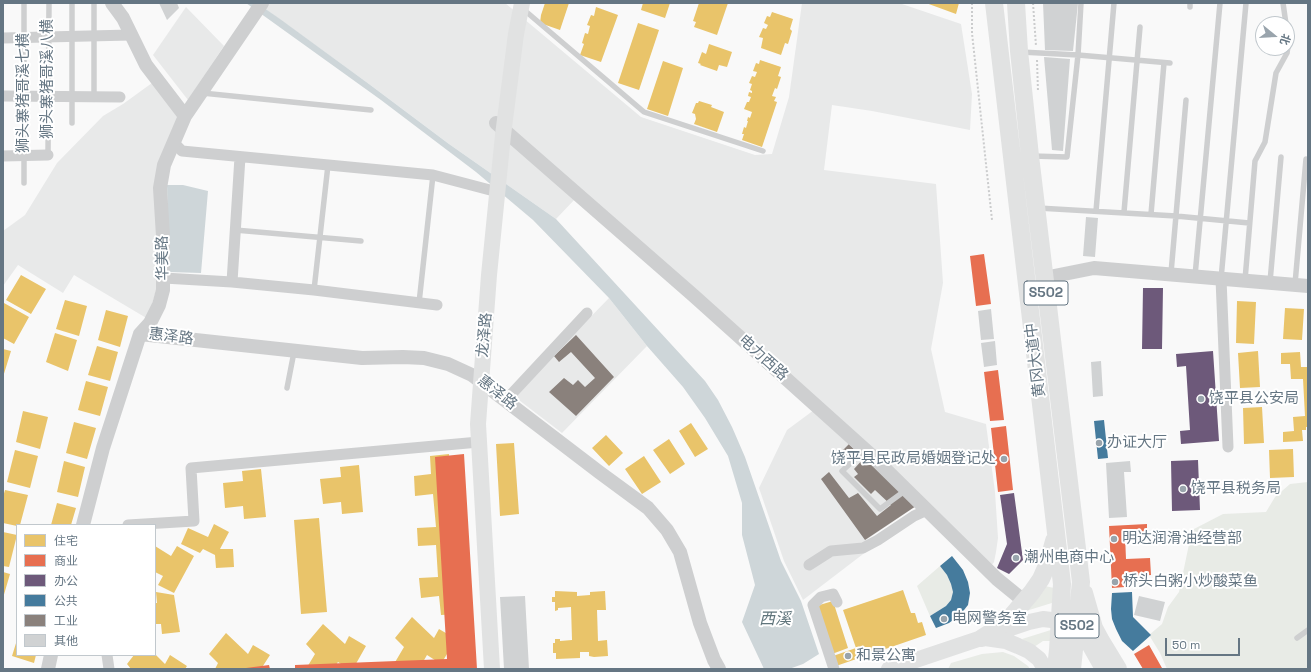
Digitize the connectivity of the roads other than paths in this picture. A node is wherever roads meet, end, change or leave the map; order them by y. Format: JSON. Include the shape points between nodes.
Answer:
{"nodes":[{"id":1,"x":24,"y":3,"type":"edge"},
{"id":2,"x":49,"y":3,"type":"edge"},
{"id":3,"x":72,"y":3,"type":"edge"},
{"id":4,"x":94,"y":3,"type":"edge"},
{"id":5,"x":112,"y":3,"type":"edge"},
{"id":6,"x":262,"y":3,"type":"edge"},
{"id":7,"x":994,"y":3,"type":"edge"},
{"id":8,"x":1016,"y":3,"type":"edge"},
{"id":9,"x":1081,"y":3,"type":"edge"},
{"id":10,"x":1114,"y":3,"type":"edge"},
{"id":11,"x":1220,"y":3,"type":"edge"},
{"id":12,"x":1246,"y":3,"type":"edge"},
{"id":13,"x":1283,"y":3,"type":"edge"},
{"id":14,"x":518,"y":4,"type":"edge"},
{"id":15,"x":1285,"y":16,"type":"edge"},
{"id":16,"x":1140,"y":27,"type":"dead end"},
{"id":17,"x":130,"y":35,"type":"junction"},
{"id":18,"x":72,"y":36,"type":"junction"},
{"id":19,"x":94,"y":36,"type":"junction"},
{"id":20,"x":24,"y":37,"type":"junction"},
{"id":21,"x":49,"y":37,"type":"junction"},
{"id":22,"x":3,"y":38,"type":"edge"},
{"id":23,"x":1028,"y":52,"type":"junction"},
{"id":24,"x":1078,"y":55,"type":"junction"},
{"id":25,"x":1286,"y":56,"type":"edge"},
{"id":26,"x":1109,"y":58,"type":"junction"},
{"id":27,"x":1137,"y":60,"type":"junction"},
{"id":28,"x":202,"y":93,"type":"junction"},
{"id":29,"x":3,"y":96,"type":"edge"},
{"id":30,"x":24,"y":96,"type":"junction"},
{"id":31,"x":48,"y":96,"type":"junction"},
{"id":32,"x":72,"y":96,"type":"junction"},
{"id":33,"x":94,"y":96,"type":"junction"},
{"id":34,"x":120,"y":97,"type":"dead end"},
{"id":35,"x":1186,"y":100,"type":"dead end"},
{"id":36,"x":371,"y":110,"type":"dead end"},
{"id":37,"x":185,"y":116,"type":"junction"},
{"id":38,"x":72,"y":123,"type":"dead end"},
{"id":39,"x":500,"y":126,"type":"junction"},
{"id":40,"x":173,"y":142,"type":"junction"},
{"id":41,"x":763,"y":151,"type":"dead end"},
{"id":42,"x":24,"y":155,"type":"junction"},
{"id":43,"x":48,"y":155,"type":"joint"},
{"id":44,"x":3,"y":156,"type":"edge"},
{"id":45,"x":240,"y":156,"type":"junction"},
{"id":46,"x":1030,"y":156,"type":"junction"},
{"id":47,"x":1281,"y":157,"type":"dead end"},
{"id":48,"x":1306,"y":159,"type":"dead end"},
{"id":49,"x":328,"y":165,"type":"junction"},
{"id":50,"x":433,"y":175,"type":"junction"},
{"id":51,"x":24,"y":183,"type":"dead end"},
{"id":52,"x":490,"y":190,"type":"junction"},
{"id":53,"x":1036,"y":208,"type":"junction"},
{"id":54,"x":1096,"y":211,"type":"junction"},
{"id":55,"x":1124,"y":212,"type":"junction"},
{"id":56,"x":1151,"y":214,"type":"junction"},
{"id":57,"x":1176,"y":216,"type":"junction"},
{"id":58,"x":1200,"y":218,"type":"junction"},
{"id":59,"x":1226,"y":220,"type":"junction"},
{"id":60,"x":1249,"y":223,"type":"junction"},
{"id":61,"x":236,"y":230,"type":"junction"},
{"id":62,"x":362,"y":241,"type":"dead end"},
{"id":63,"x":1171,"y":275,"type":"junction"},
{"id":64,"x":1195,"y":277,"type":"junction"},
{"id":65,"x":164,"y":278,"type":"junction"},
{"id":66,"x":1044,"y":278,"type":"junction"},
{"id":67,"x":1221,"y":279,"type":"junction"},
{"id":68,"x":1245,"y":280,"type":"junction"},
{"id":69,"x":232,"y":282,"type":"junction"},
{"id":70,"x":1270,"y":282,"type":"junction"},
{"id":71,"x":1301,"y":286,"type":"edge"},
{"id":72,"x":314,"y":290,"type":"junction"},
{"id":73,"x":419,"y":303,"type":"junction"},
{"id":74,"x":436,"y":305,"type":"dead end"},
{"id":75,"x":587,"y":313,"type":"dead end"},
{"id":76,"x":140,"y":334,"type":"junction"},
{"id":77,"x":294,"y":351,"type":"junction"},
{"id":78,"x":477,"y":378,"type":"junction"},
{"id":79,"x":287,"y":388,"type":"dead end"},
{"id":80,"x":505,"y":400,"type":"junction"},
{"id":81,"x":476,"y":442,"type":"junction"},
{"id":82,"x":1228,"y":447,"type":"dead end"},
{"id":83,"x":866,"y":450,"type":"junction"},
{"id":84,"x":906,"y":490,"type":"junction"},
{"id":85,"x":927,"y":510,"type":"junction"},
{"id":86,"x":83,"y":524,"type":"edge"},
{"id":87,"x":144,"y":524,"type":"edge"},
{"id":88,"x":1056,"y":531,"type":"junction"},
{"id":89,"x":809,"y":565,"type":"dead end"},
{"id":90,"x":1081,"y":582,"type":"junction"},
{"id":91,"x":1024,"y":601,"type":"junction"},
{"id":92,"x":837,"y":602,"type":"dead end"},
{"id":93,"x":1060,"y":621,"type":"junction"},
{"id":94,"x":1076,"y":629,"type":"junction"},
{"id":95,"x":1308,"y":630,"type":"edge"},
{"id":96,"x":982,"y":638,"type":"junction"},
{"id":97,"x":1297,"y":638,"type":"dead end"},
{"id":98,"x":51,"y":656,"type":"edge"},
{"id":99,"x":108,"y":656,"type":"edge"},
{"id":100,"x":48,"y":669,"type":"edge"},
{"id":101,"x":109,"y":669,"type":"edge"},
{"id":102,"x":485,"y":669,"type":"edge"},
{"id":103,"x":492,"y":669,"type":"edge"},
{"id":104,"x":719,"y":669,"type":"edge"},
{"id":105,"x":834,"y":669,"type":"edge"},
{"id":106,"x":889,"y":669,"type":"edge"},
{"id":107,"x":1045,"y":669,"type":"edge"},
{"id":108,"x":1056,"y":669,"type":"edge"},
{"id":109,"x":1072,"y":669,"type":"edge"},
{"id":110,"x":1103,"y":669,"type":"edge"},
{"id":111,"x":1118,"y":669,"type":"edge"}],
"edges":[{"from":1,"to":20,"type":"lane","name":"狮头寨猪哥溪七横"},
{"from":2,"to":21,"type":"lane","name":"狮头寨猪哥溪八横"},
{"from":3,"to":18,"type":"lane"},
{"from":4,"to":19,"type":"lane"},
{"from":5,"to":17,"type":"street","via":[[123,18]]},
{"from":6,"to":28,"type":"street","name":"华美路"},
{"from":7,"to":88,"type":"main road","name":"黄冈大道中","number":"S502"},
{"from":8,"to":23,"type":"main road","name":"黄冈大道中","number":"S502"},
{"from":9,"to":24,"type":"lane"},
{"from":10,"to":26,"type":"lane"},
{"from":11,"to":58,"type":"lane"},
{"from":12,"to":59,"type":"lane"},
{"from":13,"to":15,"type":"lane"},
{"from":14,"to":39,"type":"main road","name":"龙泽路","via":[[510,19]]},
{"from":14,"to":41,"type":"lane","via":[[644,112]]},
{"from":16,"to":27,"type":"lane"},
{"from":17,"to":19,"type":"street"},
{"from":17,"to":37,"type":"street","via":[[146,65]]},
{"from":18,"to":19,"type":"street"},
{"from":18,"to":21,"type":"street"},
{"from":18,"to":32,"type":"lane"},
{"from":19,"to":33,"type":"lane"},
{"from":20,"to":21,"type":"street"},
{"from":20,"to":22,"type":"street"},
{"from":20,"to":30,"type":"lane","name":"狮头寨猪哥溪七横"},
{"from":21,"to":31,"type":"lane","name":"狮头寨猪哥溪八横"},
{"from":23,"to":24,"type":"lane"},
{"from":23,"to":46,"type":"main road","name":"黄冈大道中","number":"S502"},
{"from":24,"to":26,"type":"lane"},
{"from":24,"to":46,"type":"lane","via":[[1067,157]]},
{"from":25,"to":60,"type":"lane","via":[[1276,73],[1265,142],[1255,161]]},
{"from":26,"to":27,"type":"lane"},
{"from":26,"to":54,"type":"lane"},
{"from":27,"to":55,"type":"lane"},
{"from":27,"to":56,"type":"lane","via":[[1167,63]]},
{"from":28,"to":36,"type":"lane"},
{"from":28,"to":37,"type":"street","name":"华美路"},
{"from":29,"to":30,"type":"street"},
{"from":30,"to":31,"type":"street"},
{"from":30,"to":42,"type":"lane","name":"狮头寨猪哥溪七横"},
{"from":31,"to":32,"type":"street"},
{"from":31,"to":43,"type":"lane","name":"狮头寨猪哥溪八横"},
{"from":32,"to":33,"type":"street"},
{"from":32,"to":38,"type":"lane"},
{"from":33,"to":34,"type":"street"},
{"from":35,"to":57,"type":"lane"},
{"from":37,"to":40,"type":"street","name":"华美路"},
{"from":39,"to":52,"type":"main road","name":"龙泽路"},
{"from":39,"to":78,"type":"main road","name":"龙泽路","via":[[489,275]]},
{"from":39,"to":83,"type":"street","name":"电力西路"},
{"from":40,"to":45,"type":"street","via":[[182,151]]},
{"from":40,"to":65,"type":"street","name":"华美路","via":[[164,165],[160,188]]},
{"from":42,"to":43,"type":"street"},
{"from":42,"to":44,"type":"street"},
{"from":42,"to":51,"type":"lane","name":"狮头寨猪哥溪七横"},
{"from":45,"to":49,"type":"street"},
{"from":45,"to":61,"type":"street"},
{"from":46,"to":53,"type":"main road","name":"黄冈大道中","number":"S502"},
{"from":47,"to":70,"type":"lane"},
{"from":48,"to":71,"type":"lane"},
{"from":49,"to":50,"type":"street"},
{"from":49,"to":72,"type":"lane"},
{"from":50,"to":52,"type":"street"},
{"from":50,"to":73,"type":"lane"},
{"from":52,"to":78,"type":"main road","name":"龙泽路"},
{"from":53,"to":54,"type":"lane"},
{"from":53,"to":66,"type":"main road","name":"黄冈大道中","number":"S502"},
{"from":54,"to":55,"type":"lane"},
{"from":55,"to":56,"type":"lane"},
{"from":56,"to":57,"type":"lane"},
{"from":57,"to":58,"type":"lane"},
{"from":57,"to":63,"type":"lane"},
{"from":58,"to":59,"type":"lane"},
{"from":58,"to":64,"type":"lane"},
{"from":59,"to":60,"type":"lane"},
{"from":59,"to":67,"type":"lane"},
{"from":60,"to":68,"type":"lane"},
{"from":61,"to":62,"type":"lane"},
{"from":61,"to":69,"type":"street"},
{"from":63,"to":64,"type":"street"},
{"from":63,"to":66,"type":"street","via":[[1094,268]]},
{"from":64,"to":67,"type":"street"},
{"from":65,"to":69,"type":"street"},
{"from":65,"to":76,"type":"street","name":"华美路","via":[[159,306]]},
{"from":66,"to":90,"type":"main road","name":"黄冈大道中","number":"S502"},
{"from":67,"to":68,"type":"street"},
{"from":67,"to":82,"type":"street"},
{"from":68,"to":70,"type":"street"},
{"from":69,"to":72,"type":"street"},
{"from":70,"to":71,"type":"street"},
{"from":72,"to":73,"type":"street"},
{"from":73,"to":74,"type":"street"},
{"from":75,"to":80,"type":"street"},
{"from":76,"to":77,"type":"street","name":"惠泽路"},
{"from":76,"to":86,"type":"street","name":"华美路","via":[[103,448]]},
{"from":77,"to":78,"type":"street","name":"惠泽路","via":[[362,358],[424,358],[448,364]]},
{"from":77,"to":79,"type":"lane"},
{"from":78,"to":80,"type":"street","name":"惠泽路"},
{"from":78,"to":81,"type":"main road","name":"龙泽路","via":[[471,415]]},
{"from":80,"to":104,"type":"street","name":"惠泽路","via":[[648,508],[667,530],[680,552],[700,623]]},
{"from":81,"to":87,"type":"street","via":[[191,468],[194,521]]},
{"from":81,"to":102,"type":"main road","name":"龙泽路"},
{"from":81,"to":103,"type":"main road","name":"龙泽路"},
{"from":83,"to":84,"type":"street","name":"电力西路"},
{"from":83,"to":84,"type":"lane","via":[[842,471],[880,509]]},
{"from":84,"to":85,"type":"street","name":"电力西路"},
{"from":85,"to":89,"type":"street","via":[[863,548],[831,551]]},
{"from":85,"to":91,"type":"street","name":"电力西路","via":[[997,579]]},
{"from":88,"to":91,"type":"main road","via":[[1050,558],[1041,579]]},
{"from":88,"to":93,"type":"main road","name":"黄冈大道中","number":"S502","via":[[1062,584]]},
{"from":90,"to":94,"type":"main road","name":"黄冈大道中","number":"S502"},
{"from":90,"to":111,"type":"main road","via":[[1094,628]]},
{"from":91,"to":96,"type":"main road","via":[[1010,618]]},
{"from":92,"to":105,"type":"street","via":[[833,594],[821,597],[813,604]]},
{"from":93,"to":94,"type":"main road"},
{"from":93,"to":96,"type":"main road","via":[[1043,619],[1029,622]]},
{"from":93,"to":108,"type":"main road","name":"黄冈大道中","number":"S502"},
{"from":94,"to":109,"type":"main road","name":"黄冈大道中","number":"S502"},
{"from":94,"to":110,"type":"main road","via":[[1085,637]]},
{"from":95,"to":97,"type":"lane"},
{"from":96,"to":106,"type":"main road"},
{"from":96,"to":107,"type":"main road","via":[[1006,641],[1029,651]]},
{"from":98,"to":100,"type":"street"},
{"from":99,"to":101,"type":"street"}]}
